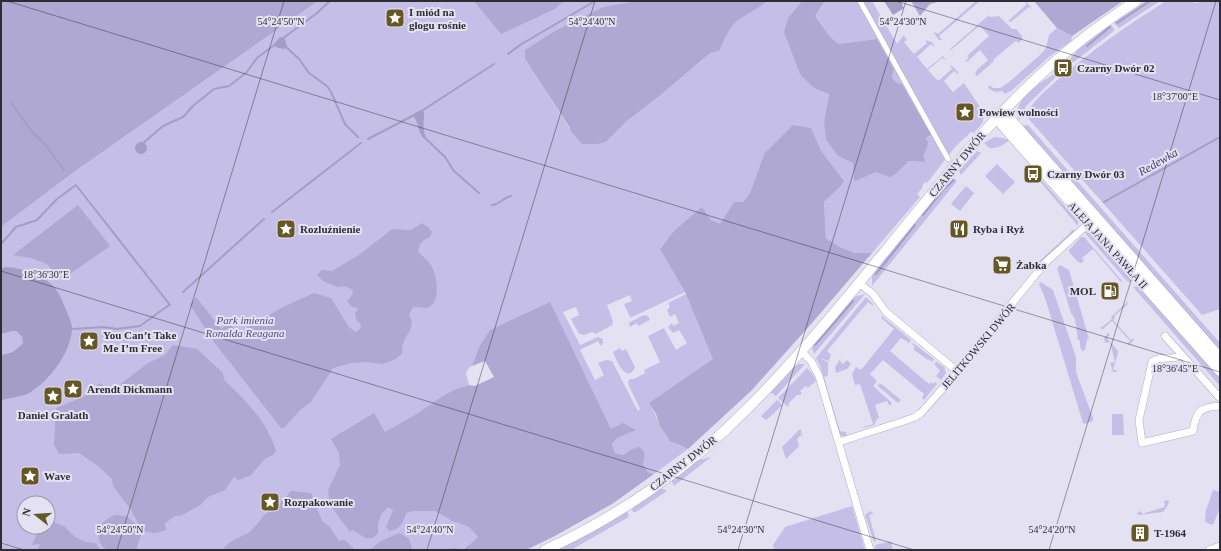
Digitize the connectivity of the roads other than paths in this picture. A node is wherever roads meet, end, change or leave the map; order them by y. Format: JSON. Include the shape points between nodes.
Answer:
{"nodes":[{"id":1,"x":860,"y":1,"type":"edge"},
{"id":2,"x":1136,"y":1,"type":"edge"},
{"id":3,"x":1016,"y":98,"type":"junction"},
{"id":4,"x":999,"y":115,"type":"junction"},
{"id":5,"x":1017,"y":127,"type":"junction"},
{"id":6,"x":948,"y":159,"type":"dead end"},
{"id":7,"x":1094,"y":222,"type":"junction"},
{"id":8,"x":859,"y":283,"type":"junction"},
{"id":9,"x":1165,"y":336,"type":"dead end"},
{"id":10,"x":801,"y":351,"type":"junction"},
{"id":11,"x":1182,"y":355,"type":"junction"},
{"id":12,"x":1220,"y":358,"type":"edge"},
{"id":13,"x":957,"y":371,"type":"junction"},
{"id":14,"x":1220,"y":371,"type":"edge"},
{"id":15,"x":1220,"y":398,"type":"edge"},
{"id":16,"x":1220,"y":406,"type":"edge"},
{"id":17,"x":839,"y":442,"type":"junction"},
{"id":18,"x":1220,"y":546,"type":"edge"},
{"id":19,"x":545,"y":550,"type":"edge"},
{"id":20,"x":870,"y":550,"type":"edge"},
{"id":21,"x":1209,"y":550,"type":"edge"}],
"edges":[{"from":1,"to":6,"type":"street"},
{"from":2,"to":3,"type":"main road","name":"CZARNY DWÓR","via":[[1076,44]]},
{"from":3,"to":4,"type":"main road","name":"CZARNY DWÓR"},
{"from":3,"to":5,"type":"main road","via":[[1014,117]]},
{"from":4,"to":5,"type":"main road","name":"ALEJA JANA PAWŁA II"},
{"from":4,"to":7,"type":"main road","name":"ALEJA JANA PAWŁA II"},
{"from":4,"to":8,"type":"main road","name":"CZARNY DWÓR"},
{"from":5,"to":7,"type":"main road","name":"ALEJA JANA PAWŁA II"},
{"from":7,"to":12,"type":"main road","name":"ALEJA JANA PAWŁA II"},
{"from":7,"to":13,"type":"street","name":"JELITKOWSKI DWÓR","via":[[1045,263]]},
{"from":7,"to":14,"type":"main road","name":"ALEJA JANA PAWŁA II"},
{"from":8,"to":10,"type":"main road","name":"CZARNY DWÓR"},
{"from":8,"to":13,"type":"street","via":[[873,294],[886,312]]},
{"from":9,"to":11,"type":"street"},
{"from":10,"to":17,"type":"street","via":[[811,360],[819,376]]},
{"from":10,"to":19,"type":"main road","name":"CZARNY DWÓR","via":[[744,412],[682,466],[613,513]]},
{"from":11,"to":15,"type":"street"},
{"from":11,"to":16,"type":"street","via":[[1178,358],[1152,362],[1139,420],[1142,443],[1193,431],[1195,419],[1200,411]]},
{"from":13,"to":17,"type":"street","name":"JELITKOWSKI DWÓR","via":[[927,407],[915,417]]},
{"from":17,"to":20,"type":"street"},
{"from":18,"to":21,"type":"street"}]}
